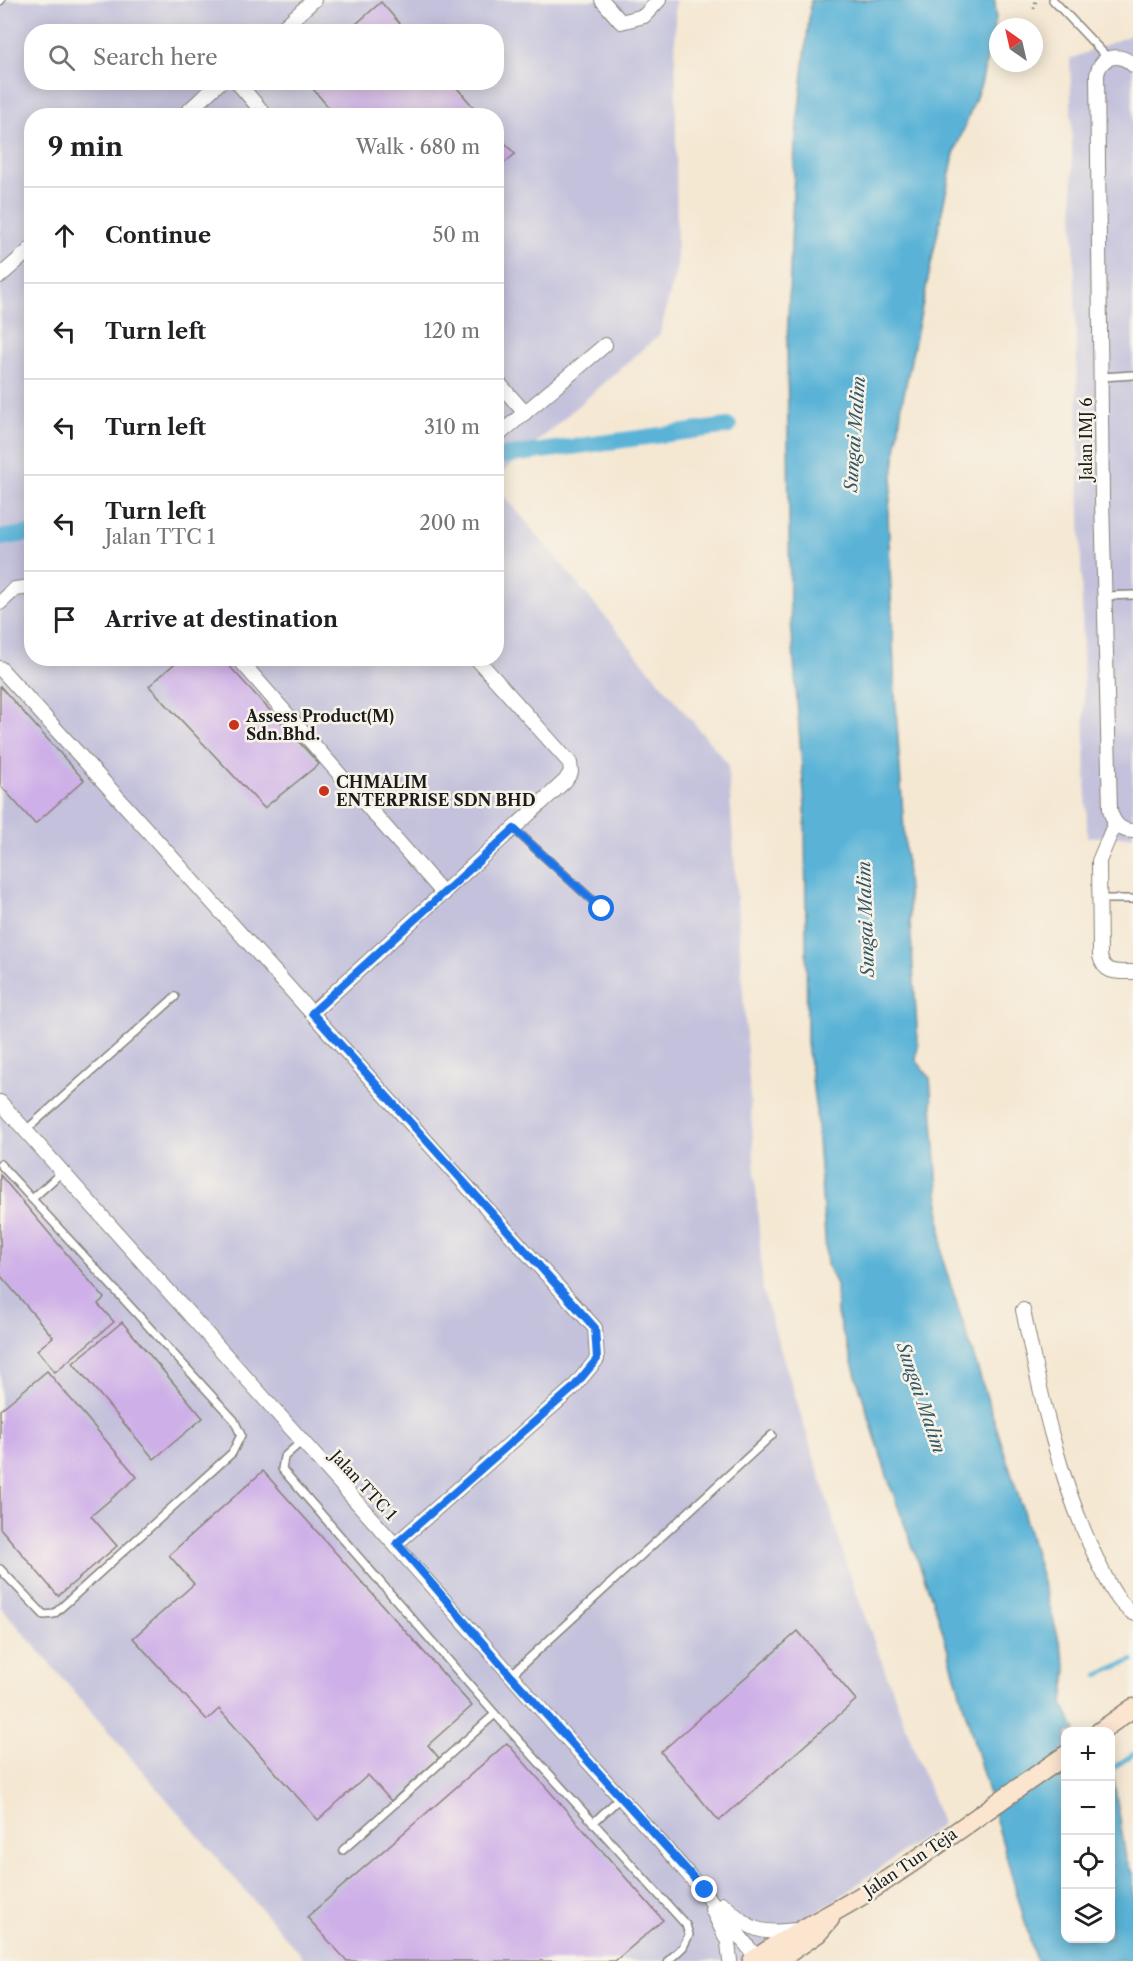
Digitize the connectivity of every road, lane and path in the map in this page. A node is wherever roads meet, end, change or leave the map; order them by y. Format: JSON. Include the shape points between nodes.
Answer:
{"nodes":[{"id":1,"x":314,"y":0,"type":"edge"},
{"id":2,"x":602,"y":0,"type":"edge"},
{"id":3,"x":659,"y":0,"type":"edge"},
{"id":4,"x":1036,"y":0,"type":"edge"},
{"id":5,"x":1053,"y":0,"type":"edge"},
{"id":6,"x":1034,"y":9,"type":"dead end"},
{"id":7,"x":287,"y":24,"type":"edge"},
{"id":8,"x":1108,"y":58,"type":"junction"},
{"id":9,"x":1133,"y":65,"type":"edge"},
{"id":10,"x":211,"y":90,"type":"edge"},
{"id":11,"x":244,"y":90,"type":"edge"},
{"id":12,"x":192,"y":108,"type":"edge"},
{"id":13,"x":259,"y":108,"type":"edge"},
{"id":14,"x":24,"y":255,"type":"edge"},
{"id":15,"x":0,"y":276,"type":"edge"},
{"id":16,"x":605,"y":345,"type":"dead end"},
{"id":17,"x":1133,"y":375,"type":"edge"},
{"id":18,"x":1102,"y":377,"type":"junction"},
{"id":19,"x":504,"y":389,"type":"edge"},
{"id":20,"x":525,"y":413,"type":"junction"},
{"id":21,"x":504,"y":430,"type":"edge"},
{"id":22,"x":24,"y":587,"type":"edge"},
{"id":23,"x":1133,"y":595,"type":"edge"},
{"id":24,"x":1104,"y":596,"type":"junction"},
{"id":25,"x":0,"y":603,"type":"edge"},
{"id":26,"x":245,"y":666,"type":"edge"},
{"id":27,"x":483,"y":666,"type":"edge"},
{"id":28,"x":0,"y":668,"type":"edge"},
{"id":29,"x":1115,"y":823,"type":"junction"},
{"id":30,"x":514,"y":829,"type":"junction"},
{"id":31,"x":1133,"y":831,"type":"edge"},
{"id":32,"x":444,"y":894,"type":"junction"},
{"id":33,"x":1133,"y":898,"type":"edge"},
{"id":34,"x":1100,"y":899,"type":"junction"},
{"id":35,"x":602,"y":909,"type":"dead end"},
{"id":36,"x":1133,"y":972,"type":"edge"},
{"id":37,"x":176,"y":997,"type":"dead end"},
{"id":38,"x":312,"y":1013,"type":"junction"},
{"id":39,"x":0,"y":1102,"type":"edge"},
{"id":40,"x":25,"y":1131,"type":"junction"},
{"id":41,"x":0,"y":1164,"type":"edge"},
{"id":42,"x":62,"y":1172,"type":"junction"},
{"id":43,"x":32,"y":1199,"type":"junction"},
{"id":44,"x":1023,"y":1310,"type":"dead end"},
{"id":45,"x":772,"y":1435,"type":"dead end"},
{"id":46,"x":301,"y":1442,"type":"junction"},
{"id":47,"x":397,"y":1543,"type":"junction"},
{"id":48,"x":0,"y":1569,"type":"edge"},
{"id":49,"x":1133,"y":1613,"type":"edge"},
{"id":50,"x":511,"y":1676,"type":"junction"},
{"id":51,"x":1126,"y":1713,"type":"edge"},
{"id":52,"x":495,"y":1714,"type":"junction"},
{"id":53,"x":1105,"y":1727,"type":"edge"},
{"id":54,"x":1061,"y":1758,"type":"edge"},
{"id":55,"x":621,"y":1797,"type":"junction"},
{"id":56,"x":593,"y":1823,"type":"junction"},
{"id":57,"x":343,"y":1850,"type":"dead end"},
{"id":58,"x":705,"y":1890,"type":"junction"},
{"id":59,"x":837,"y":1911,"type":"junction"},
{"id":60,"x":798,"y":1930,"type":"junction"},
{"id":61,"x":756,"y":1960,"type":"edge"},
{"id":62,"x":668,"y":1961,"type":"edge"},
{"id":63,"x":730,"y":1961,"type":"edge"},
{"id":64,"x":777,"y":1961,"type":"edge"}],
"edges":[{"from":1,"to":7,"type":"street"},
{"from":2,"to":3,"type":"street","via":[[621,22],[644,16]]},
{"from":4,"to":6,"type":"path"},
{"from":5,"to":8,"type":"lane"},
{"from":8,"to":9,"type":"street","via":[[1120,57]]},
{"from":8,"to":18,"type":"street","name":"Jalan IMJ 6","via":[[1099,66],[1097,75]]},
{"from":10,"to":12,"type":"street"},
{"from":11,"to":13,"type":"street"},
{"from":14,"to":15,"type":"street"},
{"from":16,"to":20,"type":"street"},
{"from":17,"to":18,"type":"lane"},
{"from":18,"to":24,"type":"street","name":"Jalan IMJ 6"},
{"from":19,"to":20,"type":"street"},
{"from":20,"to":21,"type":"street"},
{"from":22,"to":25,"type":"street","via":[[15,589]]},
{"from":23,"to":24,"type":"lane"},
{"from":24,"to":29,"type":"street","name":"Jalan IMJ 6","via":[[1110,808]]},
{"from":26,"to":32,"type":"street"},
{"from":27,"to":30,"type":"street","via":[[570,763],[572,772]]},
{"from":28,"to":38,"type":"street"},
{"from":29,"to":31,"type":"street"},
{"from":29,"to":34,"type":"street","via":[[1100,861]]},
{"from":30,"to":32,"type":"street"},
{"from":30,"to":35,"type":"lane"},
{"from":32,"to":38,"type":"street"},
{"from":33,"to":34,"type":"lane"},
{"from":34,"to":36,"type":"street","via":[[1102,964],[1113,973]]},
{"from":37,"to":40,"type":"lane"},
{"from":38,"to":47,"type":"street","via":[[595,1328],[597,1359],[573,1388]]},
{"from":39,"to":40,"type":"street","name":"Jalan TTC 1"},
{"from":40,"to":42,"type":"street","name":"Jalan TTC 1"},
{"from":41,"to":43,"type":"lane"},
{"from":42,"to":43,"type":"lane"},
{"from":42,"to":46,"type":"street","name":"Jalan TTC 1"},
{"from":43,"to":48,"type":"lane","via":[[234,1420],[241,1434],[232,1453],[54,1614],[44,1615]]},
{"from":44,"to":49,"type":"street","via":[[1043,1406],[1081,1528],[1115,1595]]},
{"from":45,"to":50,"type":"lane"},
{"from":46,"to":47,"type":"street","name":"Jalan TTC 1"},
{"from":46,"to":52,"type":"lane","via":[[284,1457],[282,1469]]},
{"from":47,"to":50,"type":"street","name":"Jalan TTC 1"},
{"from":50,"to":55,"type":"street","name":"Jalan TTC 1"},
{"from":51,"to":53,"type":"main road"},
{"from":52,"to":56,"type":"lane"},
{"from":52,"to":57,"type":"lane"},
{"from":54,"to":59,"type":"main road","name":"Jalan Tun Teja"},
{"from":55,"to":56,"type":"lane"},
{"from":55,"to":58,"type":"street","name":"Jalan TTC 1"},
{"from":56,"to":62,"type":"lane","via":[[686,1925],[689,1935]]},
{"from":58,"to":60,"type":"street","name":"Jalan TTC 1","via":[[749,1928],[760,1932]]},
{"from":58,"to":61,"type":"street","name":"Jalan TTC 1"},
{"from":58,"to":63,"type":"street","name":"Jalan TTC 1","via":[[728,1942]]},
{"from":59,"to":60,"type":"main road","name":"Jalan Tun Teja"},
{"from":59,"to":64,"type":"main road","name":"Jalan Tun Teja","via":[[819,1933]]},
{"from":60,"to":61,"type":"main road","name":"Jalan Tun Teja"}]}
